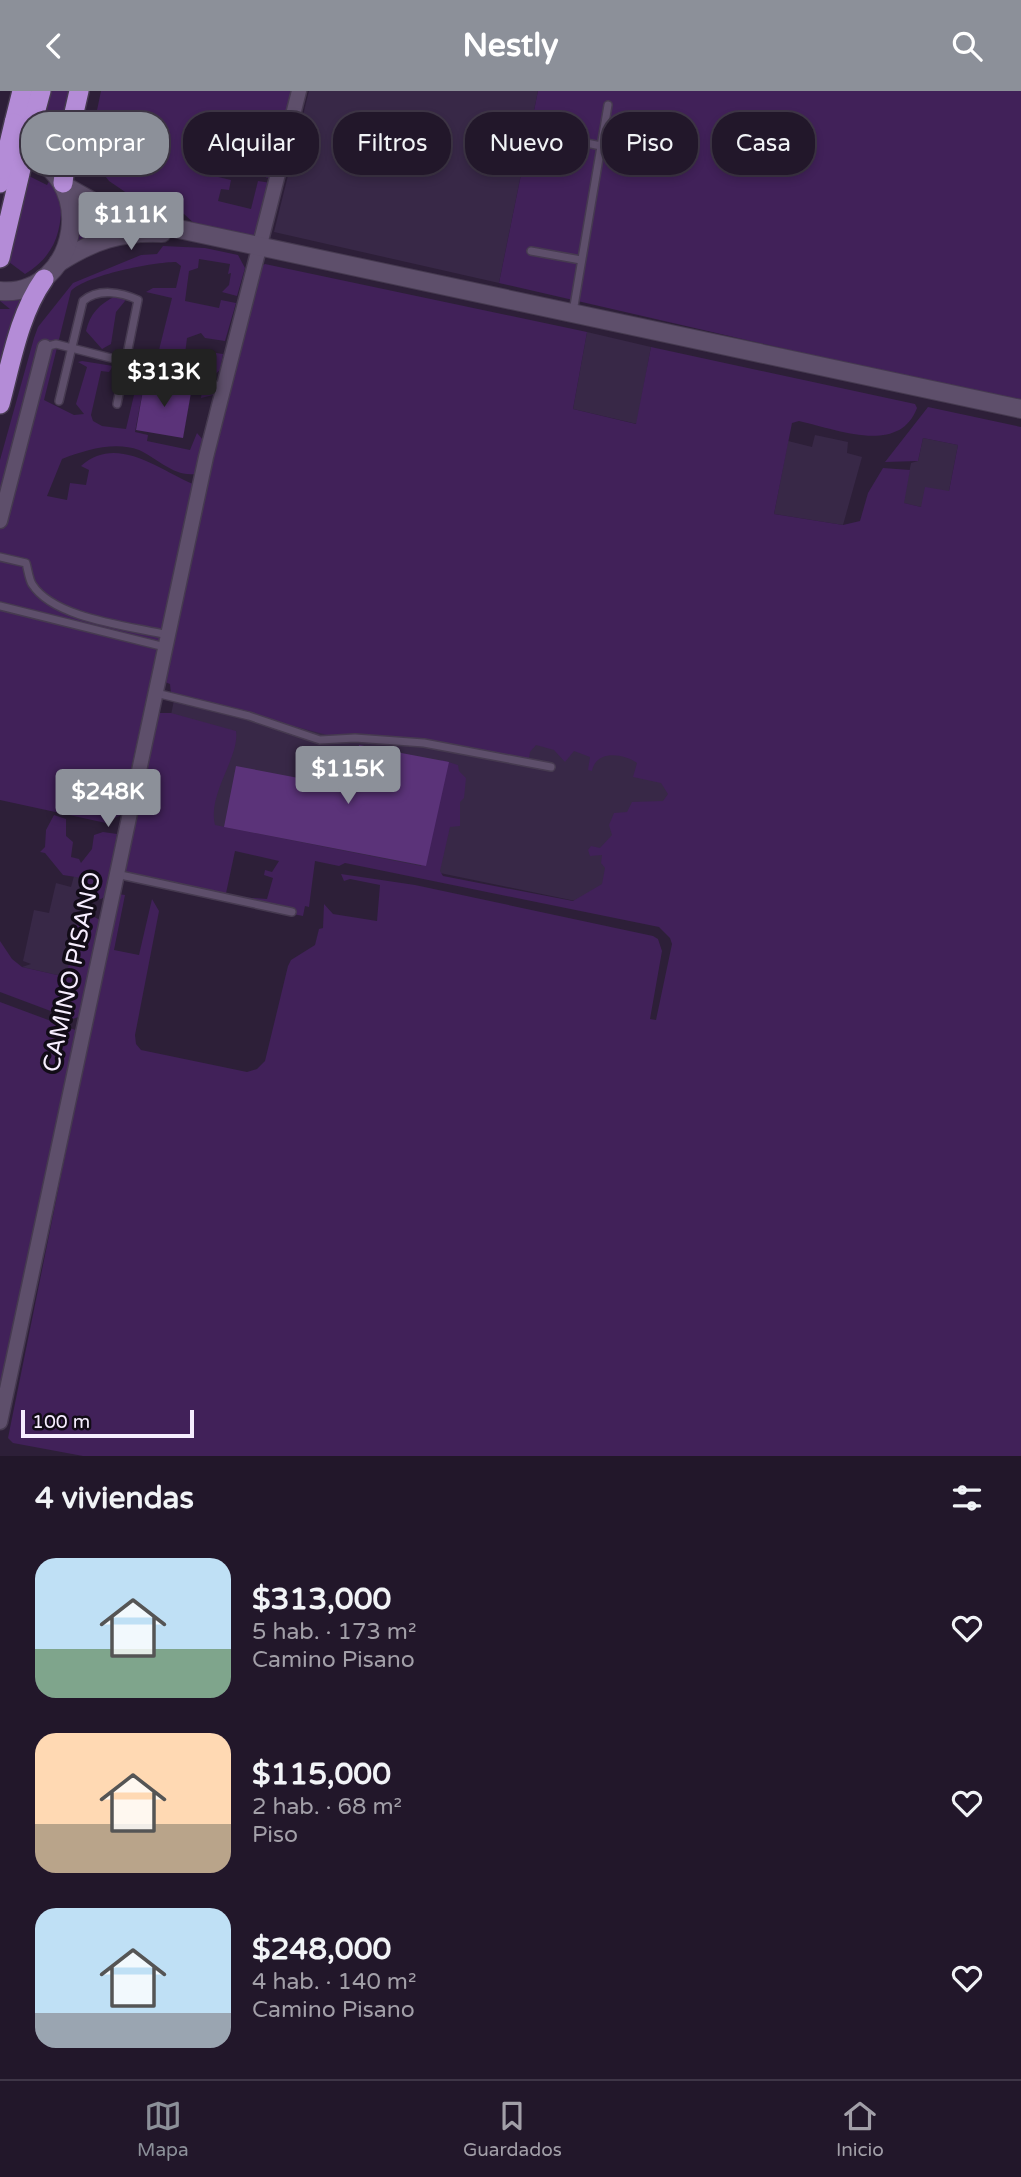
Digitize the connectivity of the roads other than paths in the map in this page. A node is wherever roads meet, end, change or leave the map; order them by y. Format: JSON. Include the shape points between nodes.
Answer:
{"nodes":[{"id":1,"x":22,"y":91,"type":"edge"},
{"id":2,"x":41,"y":91,"type":"edge"},
{"id":3,"x":79,"y":91,"type":"edge"},
{"id":4,"x":299,"y":91,"type":"edge"},
{"id":5,"x":608,"y":105,"type":"dead end"},
{"id":6,"x":22,"y":112,"type":"edge"},
{"id":7,"x":29,"y":112,"type":"edge"},
{"id":8,"x":21,"y":129,"type":"edge"},
{"id":9,"x":588,"y":143,"type":"edge"},
{"id":10,"x":601,"y":146,"type":"junction"},
{"id":11,"x":0,"y":149,"type":"edge"},
{"id":12,"x":8,"y":175,"type":"edge"},
{"id":13,"x":64,"y":184,"type":"junction"},
{"id":14,"x":201,"y":234,"type":"junction"},
{"id":15,"x":258,"y":247,"type":"junction"},
{"id":16,"x":531,"y":251,"type":"dead end"},
{"id":17,"x":0,"y":258,"type":"edge"},
{"id":18,"x":581,"y":260,"type":"junction"},
{"id":19,"x":58,"y":263,"type":"junction"},
{"id":20,"x":44,"y":279,"type":"junction"},
{"id":21,"x":0,"y":291,"type":"edge"},
{"id":22,"x":573,"y":314,"type":"junction"},
{"id":23,"x":46,"y":347,"type":"joint"},
{"id":24,"x":72,"y":348,"type":"junction"},
{"id":25,"x":126,"y":362,"type":"junction"},
{"id":26,"x":223,"y":387,"type":"junction"},
{"id":27,"x":59,"y":401,"type":"dead end"},
{"id":28,"x":0,"y":404,"type":"edge"},
{"id":29,"x":117,"y":404,"type":"dead end"},
{"id":30,"x":1021,"y":408,"type":"edge"},
{"id":31,"x":0,"y":520,"type":"edge"},
{"id":32,"x":0,"y":557,"type":"edge"},
{"id":33,"x":0,"y":606,"type":"edge"},
{"id":34,"x":167,"y":641,"type":"junction"},
{"id":35,"x":155,"y":692,"type":"junction"},
{"id":36,"x":551,"y":767,"type":"dead end"},
{"id":37,"x":116,"y":874,"type":"junction"},
{"id":38,"x":292,"y":912,"type":"dead end"},
{"id":39,"x":0,"y":1422,"type":"edge"}],
"edges":[{"from":1,"to":6,"type":"highway"},
{"from":2,"to":7,"type":"highway"},
{"from":3,"to":13,"type":"highway"},
{"from":4,"to":15,"type":"street","name":"CAMINO PISANO"},
{"from":5,"to":10,"type":"lane"},
{"from":8,"to":12,"type":"highway","bridge":true},
{"from":9,"to":10,"type":"lane"},
{"from":10,"to":18,"type":"lane"},
{"from":11,"to":13,"type":"street","via":[[28,153]]},
{"from":12,"to":17,"type":"highway"},
{"from":13,"to":14,"type":"street","via":[[128,216]]},
{"from":13,"to":19,"type":"street","via":[[70,229]]},
{"from":14,"to":15,"type":"street"},
{"from":14,"to":19,"type":"street","via":[[149,232],[107,237]]},
{"from":15,"to":22,"type":"street"},
{"from":15,"to":26,"type":"street","name":"CAMINO PISANO"},
{"from":16,"to":18,"type":"lane"},
{"from":18,"to":22,"type":"lane"},
{"from":19,"to":20,"type":"street"},
{"from":20,"to":21,"type":"street"},
{"from":20,"to":28,"type":"highway","via":[[31,303]]},
{"from":22,"to":30,"type":"street"},
{"from":23,"to":24,"type":"lane"},
{"from":23,"to":31,"type":"street"},
{"from":24,"to":25,"type":"lane"},
{"from":24,"to":25,"type":"lane","via":[[83,301],[92,293],[128,295],[138,300]]},
{"from":24,"to":27,"type":"lane"},
{"from":25,"to":26,"type":"lane"},
{"from":25,"to":29,"type":"lane"},
{"from":26,"to":34,"type":"street","name":"CAMINO PISANO"},
{"from":32,"to":34,"type":"lane","via":[[26,563],[31,583],[65,610]]},
{"from":33,"to":34,"type":"lane"},
{"from":34,"to":35,"type":"street","name":"CAMINO PISANO"},
{"from":35,"to":36,"type":"lane","via":[[320,740],[424,743]]},
{"from":35,"to":37,"type":"street","name":"CAMINO PISANO"},
{"from":37,"to":38,"type":"lane"},
{"from":37,"to":39,"type":"street","name":"CAMINO PISANO"}]}
